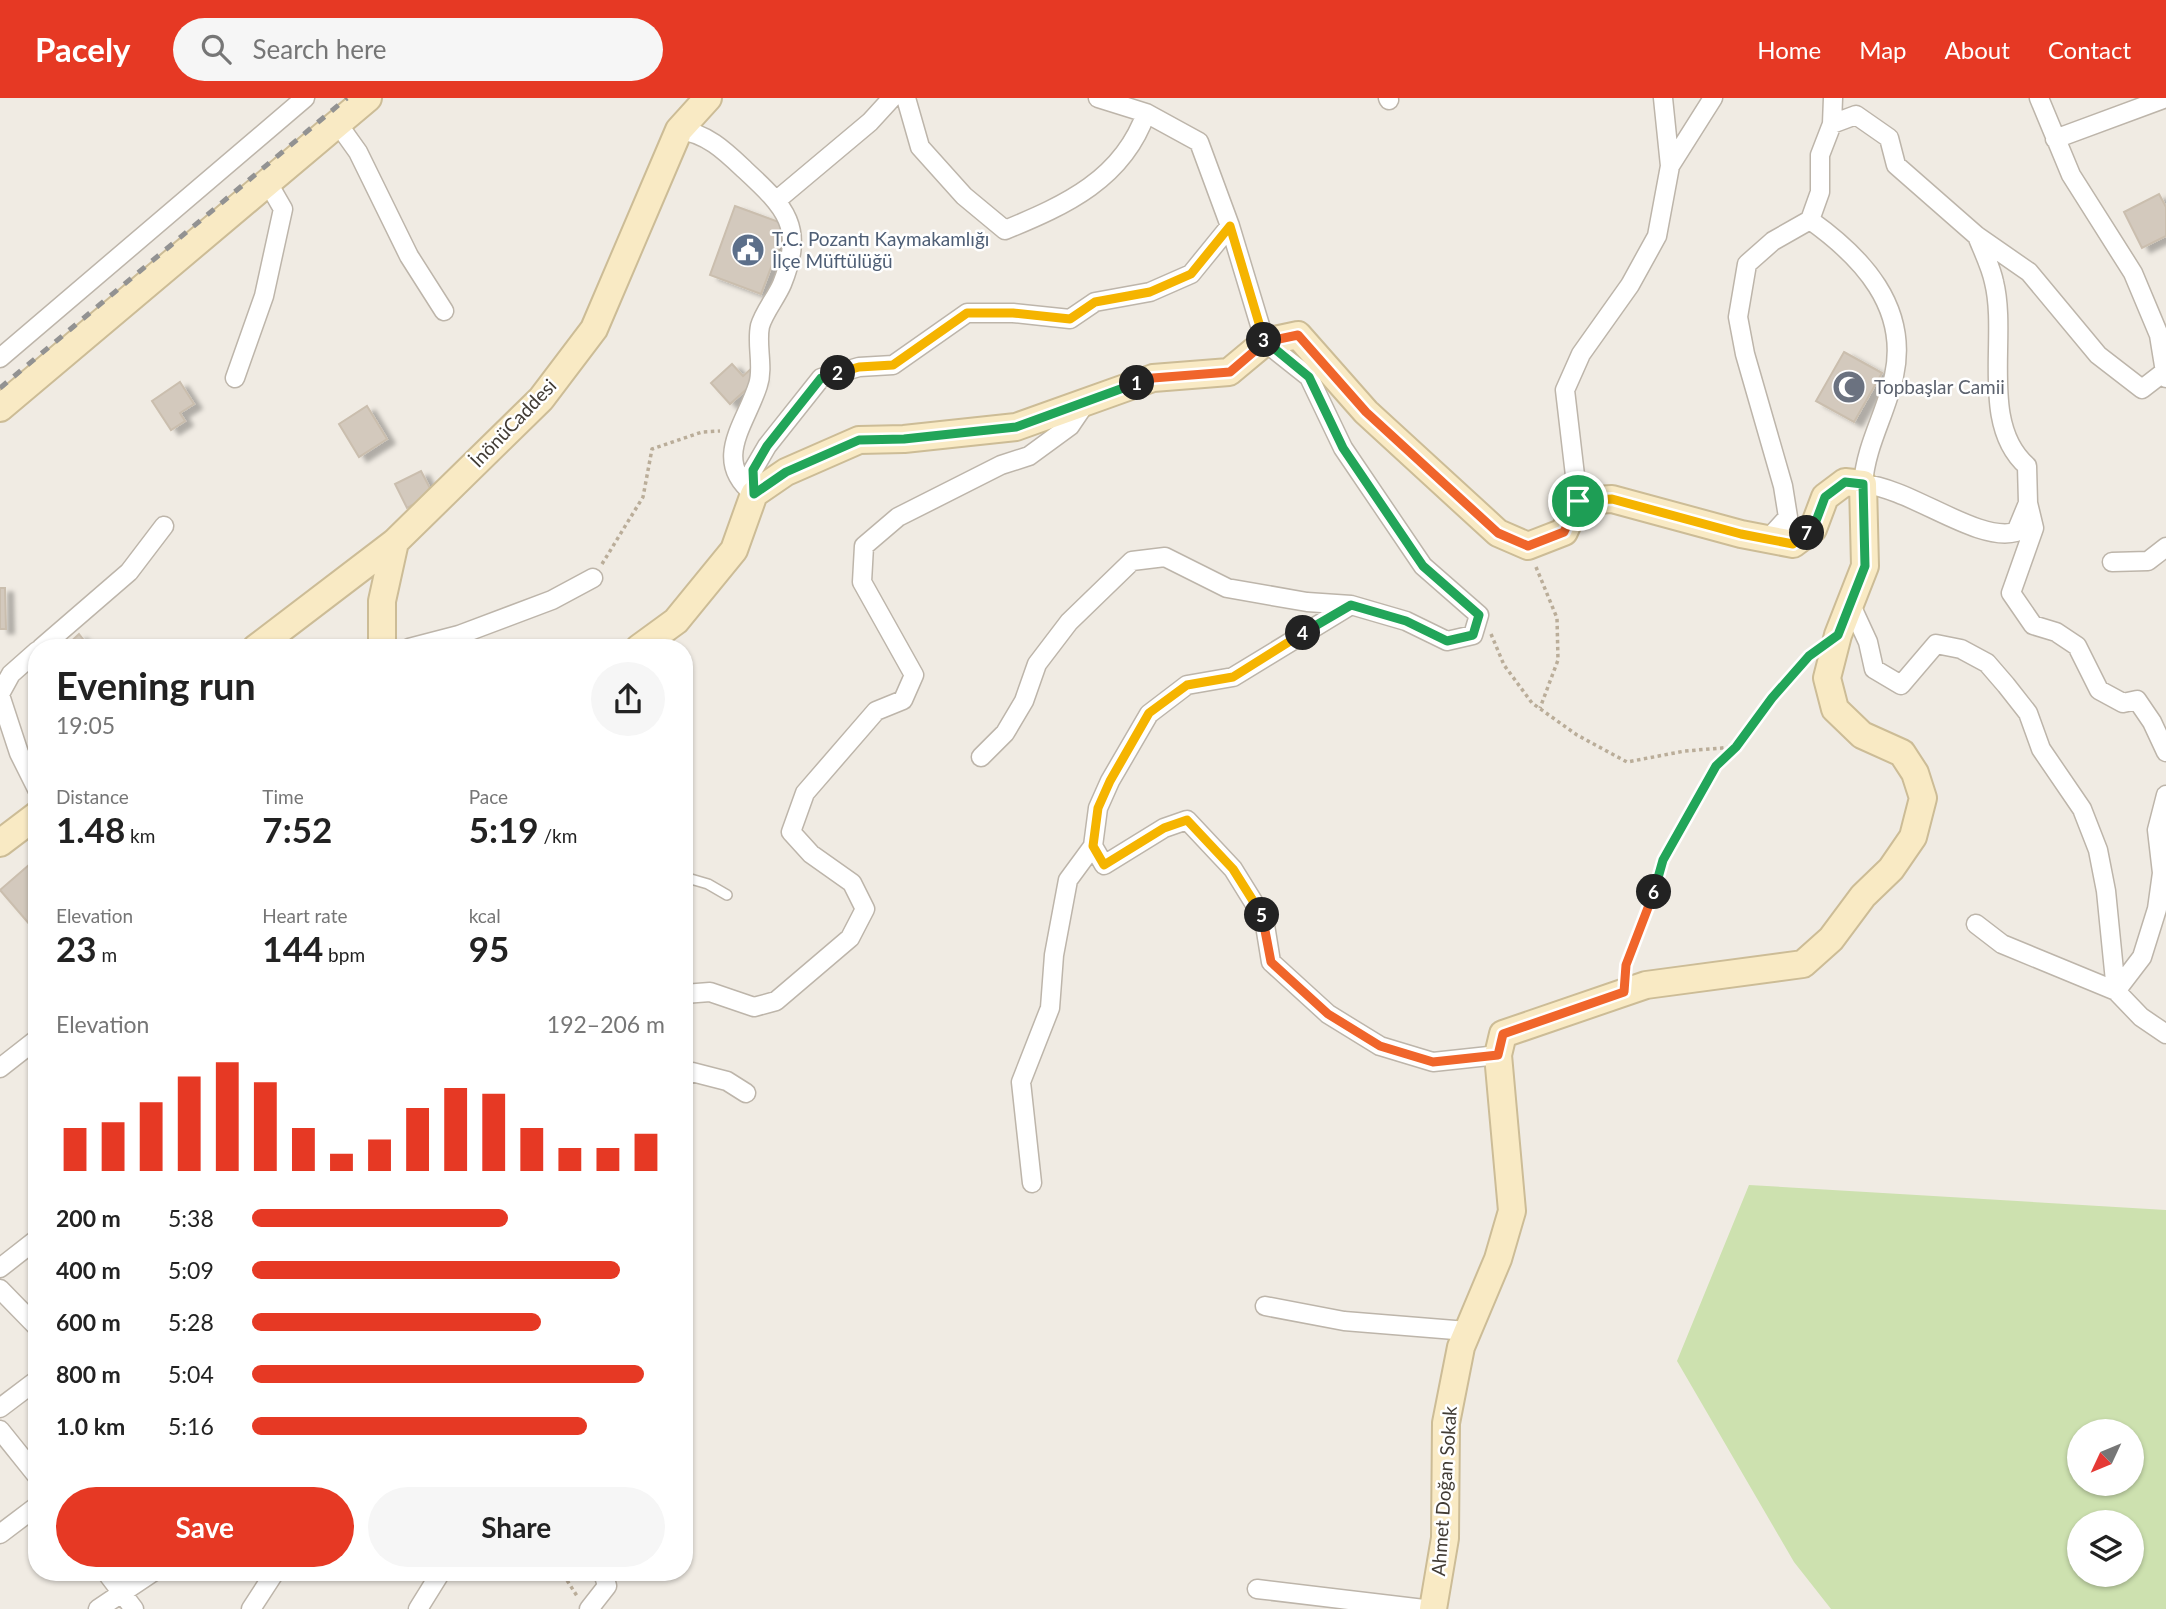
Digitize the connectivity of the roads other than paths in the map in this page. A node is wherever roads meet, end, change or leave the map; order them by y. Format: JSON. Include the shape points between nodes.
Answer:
{"nodes":[{"id":1,"x":305,"y":98,"type":"edge"},
{"id":2,"x":368,"y":98,"type":"edge"},
{"id":3,"x":708,"y":98,"type":"edge"},
{"id":4,"x":892,"y":98,"type":"edge"},
{"id":5,"x":906,"y":98,"type":"edge"},
{"id":6,"x":1098,"y":98,"type":"edge"},
{"id":7,"x":1663,"y":98,"type":"edge"},
{"id":8,"x":1713,"y":98,"type":"edge"},
{"id":9,"x":1832,"y":98,"type":"edge"},
{"id":10,"x":2039,"y":98,"type":"edge"},
{"id":11,"x":2165,"y":98,"type":"edge"},
{"id":12,"x":1146,"y":113,"type":"junction"},
{"id":13,"x":338,"y":124,"type":"junction"},
{"id":14,"x":1832,"y":124,"type":"junction"},
{"id":15,"x":679,"y":130,"type":"junction"},
{"id":16,"x":2055,"y":139,"type":"junction"},
{"id":17,"x":1671,"y":166,"type":"junction"},
{"id":18,"x":268,"y":183,"type":"junction"},
{"id":19,"x":777,"y":200,"type":"junction"},
{"id":20,"x":1810,"y":220,"type":"junction"},
{"id":21,"x":1230,"y":226,"type":"junction"},
{"id":22,"x":1977,"y":236,"type":"junction"},
{"id":23,"x":444,"y":311,"type":"dead end"},
{"id":24,"x":1265,"y":342,"type":"junction"},
{"id":25,"x":0,"y":358,"type":"edge"},
{"id":26,"x":2165,"y":375,"type":"edge"},
{"id":27,"x":235,"y":378,"type":"dead end"},
{"id":28,"x":1087,"y":401,"type":"junction"},
{"id":29,"x":0,"y":408,"type":"edge"},
{"id":30,"x":1863,"y":484,"type":"junction"},
{"id":31,"x":754,"y":494,"type":"junction"},
{"id":32,"x":1578,"y":501,"type":"junction"},
{"id":33,"x":2028,"y":503,"type":"junction"},
{"id":34,"x":164,"y":526,"type":"dead end"},
{"id":35,"x":1768,"y":539,"type":"junction"},
{"id":36,"x":395,"y":542,"type":"junction"},
{"id":37,"x":2166,"y":547,"type":"edge"},
{"id":38,"x":2112,"y":562,"type":"dead end"},
{"id":39,"x":593,"y":578,"type":"road end"},
{"id":40,"x":1850,"y":603,"type":"junction"},
{"id":41,"x":1351,"y":605,"type":"junction"},
{"id":42,"x":51,"y":639,"type":"edge"},
{"id":43,"x":268,"y":639,"type":"edge"},
{"id":44,"x":383,"y":639,"type":"edge"},
{"id":45,"x":444,"y":639,"type":"edge"},
{"id":46,"x":664,"y":639,"type":"edge"},
{"id":47,"x":28,"y":659,"type":"edge"},
{"id":48,"x":0,"y":695,"type":"edge"},
{"id":49,"x":2166,"y":752,"type":"edge"},
{"id":50,"x":981,"y":757,"type":"dead end"},
{"id":51,"x":28,"y":771,"type":"edge"},
{"id":52,"x":2166,"y":794,"type":"edge"},
{"id":53,"x":28,"y":822,"type":"edge"},
{"id":54,"x":0,"y":844,"type":"edge"},
{"id":55,"x":1093,"y":846,"type":"junction"},
{"id":56,"x":693,"y":880,"type":"edge"},
{"id":57,"x":727,"y":895,"type":"dead end"},
{"id":58,"x":1976,"y":924,"type":"dead end"},
{"id":59,"x":2116,"y":991,"type":"junction"},
{"id":60,"x":693,"y":993,"type":"edge"},
{"id":61,"x":2166,"y":1034,"type":"edge"},
{"id":62,"x":28,"y":1046,"type":"edge"},
{"id":63,"x":1498,"y":1055,"type":"junction"},
{"id":64,"x":0,"y":1068,"type":"edge"},
{"id":65,"x":693,"y":1072,"type":"edge"},
{"id":66,"x":746,"y":1093,"type":"dead end"},
{"id":67,"x":1032,"y":1184,"type":"dead end"},
{"id":68,"x":28,"y":1246,"type":"edge"},
{"id":69,"x":0,"y":1268,"type":"edge"},
{"id":70,"x":0,"y":1289,"type":"edge"},
{"id":71,"x":1265,"y":1306,"type":"dead end"},
{"id":72,"x":28,"y":1318,"type":"edge"},
{"id":73,"x":1467,"y":1331,"type":"junction"},
{"id":74,"x":28,"y":1387,"type":"edge"},
{"id":75,"x":0,"y":1408,"type":"edge"},
{"id":76,"x":0,"y":1430,"type":"edge"},
{"id":77,"x":28,"y":1465,"type":"edge"},
{"id":78,"x":28,"y":1513,"type":"edge"},
{"id":79,"x":0,"y":1534,"type":"edge"},
{"id":80,"x":113,"y":1581,"type":"edge"},
{"id":81,"x":139,"y":1581,"type":"edge"},
{"id":82,"x":269,"y":1581,"type":"edge"},
{"id":83,"x":435,"y":1581,"type":"edge"},
{"id":84,"x":606,"y":1581,"type":"edge"},
{"id":85,"x":1257,"y":1589,"type":"dead end"},
{"id":86,"x":121,"y":1592,"type":"junction"},
{"id":87,"x":582,"y":1605,"type":"edge"},
{"id":88,"x":98,"y":1609,"type":"edge"},
{"id":89,"x":134,"y":1609,"type":"edge"},
{"id":90,"x":251,"y":1609,"type":"edge"},
{"id":91,"x":418,"y":1609,"type":"edge"},
{"id":92,"x":1424,"y":1609,"type":"edge"},
{"id":93,"x":1433,"y":1609,"type":"edge"}],
"edges":[{"from":1,"to":25,"type":"street"},
{"from":2,"to":13,"type":"street"},
{"from":3,"to":15,"type":"street","name":"İnönüCaddesi"},
{"from":4,"to":19,"type":"street"},
{"from":5,"to":12,"type":"street","via":[[920,147],[964,196],[1005,230],[1096,185],[1137,138]]},
{"from":6,"to":12,"type":"street"},
{"from":7,"to":17,"type":"street"},
{"from":8,"to":17,"type":"street"},
{"from":9,"to":14,"type":"street"},
{"from":10,"to":16,"type":"street"},
{"from":11,"to":16,"type":"street"},
{"from":12,"to":21,"type":"street","via":[[1199,142]]},
{"from":13,"to":18,"type":"street"},
{"from":13,"to":23,"type":"street","via":[[358,152],[409,256]]},
{"from":14,"to":20,"type":"street","via":[[1820,155],[1820,192]]},
{"from":14,"to":22,"type":"street","via":[[1856,115],[1889,138],[1896,165]]},
{"from":15,"to":19,"type":"street","via":[[692,131],[720,146]]},
{"from":15,"to":36,"type":"street","name":"İnönüCaddesi","via":[[594,328],[541,399]]},
{"from":16,"to":26,"type":"street","via":[[2071,175],[2133,273],[2159,335]]},
{"from":17,"to":32,"type":"street","via":[[1657,236],[1630,285],[1581,354],[1565,390]]},
{"from":18,"to":27,"type":"street","via":[[283,209],[264,296]]},
{"from":18,"to":29,"type":"street"},
{"from":19,"to":31,"type":"street","via":[[791,223],[794,245],[782,284],[760,326],[759,383],[737,430],[733,461],[739,483]]},
{"from":20,"to":30,"type":"street","via":[[1844,244],[1882,292],[1899,339],[1894,376],[1865,457]]},
{"from":20,"to":35,"type":"street","via":[[1773,241],[1747,264],[1738,317],[1788,517]]},
{"from":21,"to":24,"type":"street"},
{"from":21,"to":31,"type":"street","via":[[1191,274],[1150,292],[1095,302],[1070,319],[967,313],[893,365],[859,367],[821,378],[762,454],[753,470]]},
{"from":22,"to":26,"type":"street","via":[[2029,272],[2098,355],[2142,388]]},
{"from":22,"to":33,"type":"street","via":[[1995,284],[1999,393],[2006,435],[2015,456],[2027,466]]},
{"from":24,"to":28,"type":"street","via":[[1230,372],[1153,378]]},
{"from":24,"to":32,"type":"street","via":[[1298,335],[1366,412],[1498,533],[1528,546],[1564,532]]},
{"from":24,"to":41,"type":"street","via":[[1309,377],[1343,448],[1423,566],[1479,615],[1473,635],[1447,641],[1406,621]]},
{"from":28,"to":31,"type":"street","via":[[1016,427],[859,440],[786,472]]},
{"from":28,"to":60,"type":"street","via":[[1070,426],[1029,456],[1001,465],[898,517],[864,546],[862,582],[914,675],[903,699],[876,711],[805,793],[791,832],[811,854],[852,883],[865,909],[850,938],[776,1001],[754,1007],[710,992]]},
{"from":30,"to":33,"type":"street","via":[[1884,486],[2003,536],[2015,532]]},
{"from":30,"to":35,"type":"street","via":[[1845,482],[1825,497],[1813,529],[1793,544]]},
{"from":30,"to":40,"type":"street","via":[[1865,566]]},
{"from":31,"to":46,"type":"street","via":[[734,550]]},
{"from":32,"to":35,"type":"street","via":[[1612,499]]},
{"from":33,"to":49,"type":"street","via":[[2035,528],[2011,593],[2033,625],[2056,632],[2077,646],[2099,690],[2123,703],[2137,700]]},
{"from":34,"to":42,"type":"street","via":[[129,572]]},
{"from":36,"to":43,"type":"street","name":"İnönüCaddesi"},
{"from":36,"to":44,"type":"street","via":[[382,601]]},
{"from":37,"to":38,"type":"street","via":[[2148,561]]},
{"from":39,"to":45,"type":"street","via":[[552,600]]},
{"from":40,"to":59,"type":"street","via":[[1868,642],[1874,669],[1901,685],[1936,644],[1961,649],[1987,663],[2028,713],[2041,749],[2082,809],[2098,850],[2112,931]]},
{"from":40,"to":63,"type":"street","via":[[1827,678],[1835,709],[1862,735],[1902,753],[1923,798],[1913,836],[1891,869],[1863,896],[1831,939],[1803,964],[1646,985],[1503,1034]]},
{"from":41,"to":50,"type":"street","via":[[1227,588],[1165,557],[1132,561],[1069,622],[1045,653],[1005,733]]},
{"from":41,"to":55,"type":"street","via":[[1233,677],[1187,685],[1149,713],[1098,808]]},
{"from":47,"to":48,"type":"street","via":[[11,674]]},
{"from":48,"to":51,"type":"street"},
{"from":52,"to":59,"type":"street","via":[[2157,830],[2162,873],[2157,909],[2142,957]]},
{"from":53,"to":54,"type":"street"},
{"from":55,"to":63,"type":"street","via":[[1104,865],[1164,828],[1187,820],[1233,869],[1264,919],[1271,962],[1328,1014],[1380,1046],[1433,1062]]},
{"from":55,"to":67,"type":"street","via":[[1068,880],[1054,954],[1050,1008],[1021,1082]]},
{"from":56,"to":57,"type":"lane"},
{"from":58,"to":59,"type":"street","via":[[2002,944]]},
{"from":59,"to":61,"type":"street"},
{"from":62,"to":64,"type":"street"},
{"from":63,"to":73,"type":"street","name":"Ahmet Doğan Sokak","via":[[1512,1211],[1498,1259]]},
{"from":65,"to":66,"type":"street","via":[[727,1081]]},
{"from":68,"to":69,"type":"street"},
{"from":70,"to":72,"type":"street"},
{"from":71,"to":73,"type":"street","via":[[1344,1321]]},
{"from":73,"to":93,"type":"street","name":"Ahmet Doğan Sokak","via":[[1446,1423],[1445,1538]]},
{"from":74,"to":75,"type":"street"},
{"from":76,"to":77,"type":"street"},
{"from":78,"to":79,"type":"street"},
{"from":80,"to":86,"type":"street"},
{"from":81,"to":86,"type":"street"},
{"from":82,"to":90,"type":"street"},
{"from":83,"to":91,"type":"street"},
{"from":84,"to":87,"type":"street","via":[[607,1586]]},
{"from":85,"to":92,"type":"street"},
{"from":86,"to":88,"type":"street"},
{"from":86,"to":89,"type":"street"}]}
